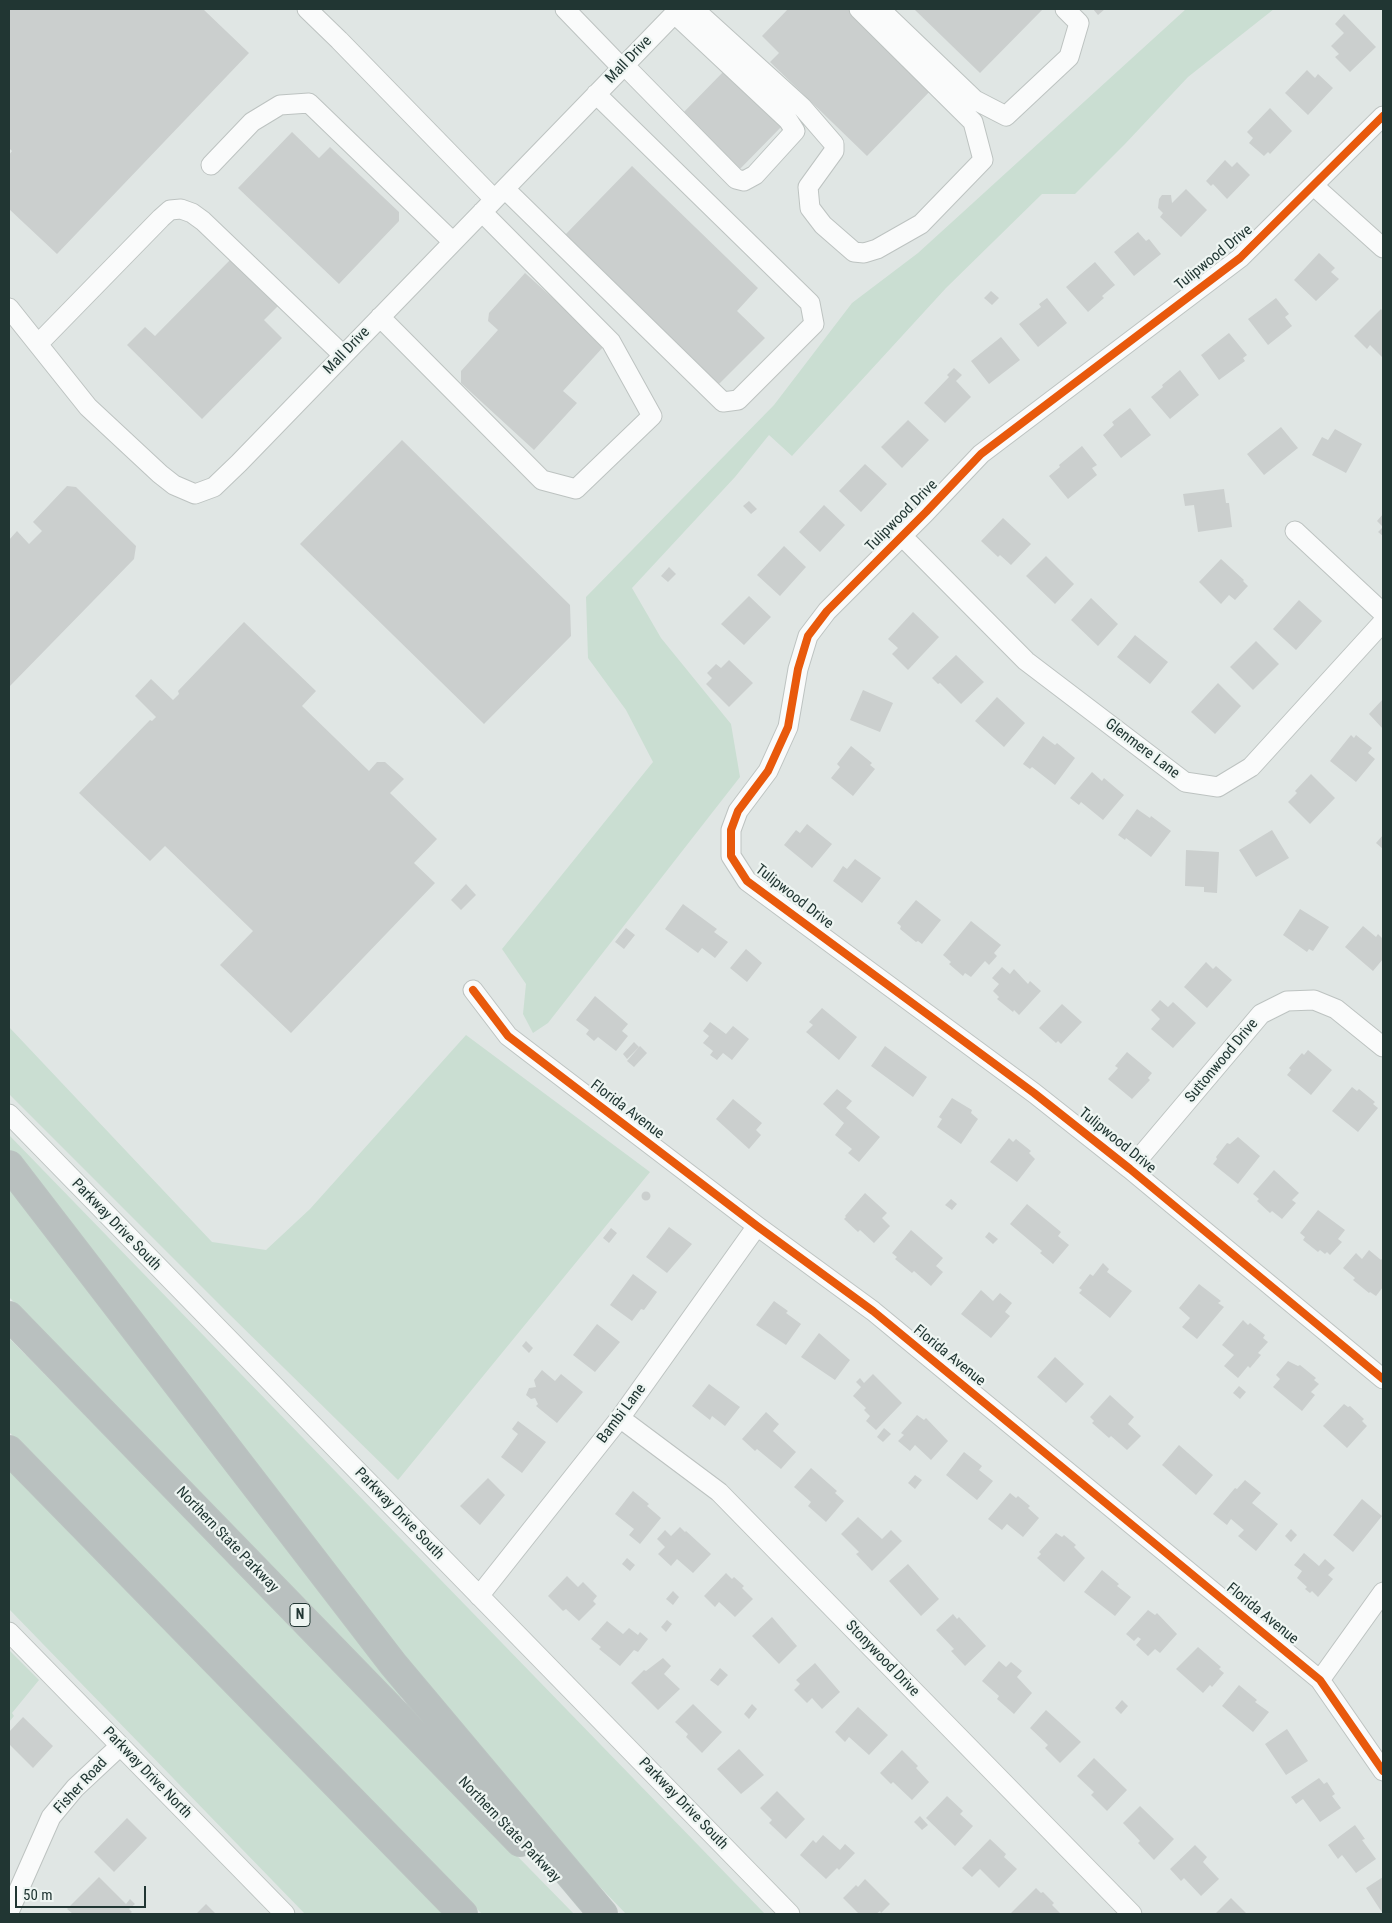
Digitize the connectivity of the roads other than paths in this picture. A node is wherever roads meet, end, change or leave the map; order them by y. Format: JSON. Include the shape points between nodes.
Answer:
{"nodes":[{"id":1,"x":307,"y":9,"type":"edge"},
{"id":2,"x":565,"y":9,"type":"edge"},
{"id":3,"x":694,"y":9,"type":"edge"},
{"id":4,"x":859,"y":9,"type":"edge"},
{"id":5,"x":880,"y":9,"type":"edge"},
{"id":6,"x":1065,"y":9,"type":"edge"},
{"id":7,"x":677,"y":11,"type":"edge"},
{"id":8,"x":623,"y":67,"type":"junction"},
{"id":9,"x":596,"y":94,"type":"junction"},
{"id":10,"x":1383,"y":116,"type":"edge"},
{"id":11,"x":211,"y":165,"type":"dead end"},
{"id":12,"x":1314,"y":186,"type":"junction"},
{"id":13,"x":494,"y":200,"type":"junction"},
{"id":14,"x":453,"y":242,"type":"junction"},
{"id":15,"x":1383,"y":248,"type":"edge"},
{"id":16,"x":9,"y":308,"type":"edge"},
{"id":17,"x":380,"y":318,"type":"junction"},
{"id":18,"x":38,"y":344,"type":"junction"},
{"id":19,"x":343,"y":355,"type":"junction"},
{"id":20,"x":1295,"y":531,"type":"dead end"},
{"id":21,"x":902,"y":536,"type":"junction"},
{"id":22,"x":1383,"y":613,"type":"edge"},
{"id":23,"x":1383,"y":622,"type":"edge"},
{"id":24,"x":473,"y":990,"type":"dead end"},
{"id":25,"x":1383,"y":1047,"type":"edge"},
{"id":26,"x":9,"y":1114,"type":"edge"},
{"id":27,"x":9,"y":1165,"type":"edge"},
{"id":28,"x":1130,"y":1169,"type":"junction"},
{"id":29,"x":757,"y":1226,"type":"junction"},
{"id":30,"x":9,"y":1316,"type":"edge"},
{"id":31,"x":1383,"y":1379,"type":"edge"},
{"id":32,"x":620,"y":1418,"type":"junction"},
{"id":33,"x":9,"y":1450,"type":"edge"},
{"id":34,"x":1383,"y":1592,"type":"edge"},
{"id":35,"x":479,"y":1596,"type":"junction"},
{"id":36,"x":9,"y":1632,"type":"edge"},
{"id":37,"x":1320,"y":1680,"type":"junction"},
{"id":38,"x":120,"y":1746,"type":"junction"},
{"id":39,"x":1383,"y":1772,"type":"edge"},
{"id":40,"x":10,"y":1905,"type":"edge"},
{"id":41,"x":285,"y":1914,"type":"edge"},
{"id":42,"x":463,"y":1914,"type":"edge"},
{"id":43,"x":591,"y":1914,"type":"edge"},
{"id":44,"x":603,"y":1914,"type":"edge"},
{"id":45,"x":790,"y":1914,"type":"edge"},
{"id":46,"x":1132,"y":1914,"type":"edge"}],
"edges":[{"from":1,"to":13,"type":"street"},
{"from":2,"to":8,"type":"street"},
{"from":3,"to":4,"type":"street","via":[[802,107],[834,144],[834,151],[808,187],[810,208],[823,226],[854,252],[864,254],[921,224],[983,160],[974,122]]},
{"from":5,"to":6,"type":"street","via":[[975,100],[1006,116],[1068,56],[1079,23]]},
{"from":7,"to":8,"type":"street","name":"Mall Drive"},
{"from":7,"to":8,"type":"street","via":[[788,120],[795,131],[755,175],[744,181],[736,178]]},
{"from":8,"to":9,"type":"street","name":"Mall Drive"},
{"from":9,"to":13,"type":"street","name":"Mall Drive"},
{"from":9,"to":13,"type":"street","via":[[810,303],[814,324],[738,400],[723,402]]},
{"from":10,"to":12,"type":"street","name":"Tulipwood Drive"},
{"from":11,"to":14,"type":"street","via":[[252,122],[280,105],[309,103]]},
{"from":12,"to":15,"type":"street"},
{"from":12,"to":21,"type":"street","name":"Tulipwood Drive","via":[[1240,258],[981,454]]},
{"from":13,"to":14,"type":"street","name":"Mall Drive"},
{"from":13,"to":17,"type":"street","via":[[611,342],[652,416],[576,489],[542,480]]},
{"from":14,"to":17,"type":"street","name":"Mall Drive"},
{"from":16,"to":18,"type":"street","name":"Mall Drive"},
{"from":17,"to":19,"type":"street","name":"Mall Drive"},
{"from":18,"to":19,"type":"street","via":[[161,218],[170,210],[181,209],[203,221]]},
{"from":18,"to":19,"type":"street","name":"Mall Drive","via":[[88,406],[160,474],[174,485],[195,494],[214,487]]},
{"from":20,"to":22,"type":"street"},
{"from":21,"to":23,"type":"street","name":"Glenmere Lane","via":[[1026,661],[1185,782],[1218,787],[1251,767]]},
{"from":21,"to":28,"type":"street","name":"Tulipwood Drive","via":[[827,611],[808,636],[798,669],[788,727],[768,771],[738,811],[731,830],[731,856],[747,881],[1034,1093]]},
{"from":24,"to":29,"type":"street","name":"Florida Avenue","via":[[508,1036]]},
{"from":25,"to":28,"type":"street","name":"Suttonwood Drive","via":[[1336,1008],[1314,1000],[1287,1001],[1261,1014]]},
{"from":26,"to":35,"type":"street","name":"Parkway Drive South"},
{"from":27,"to":44,"type":"highway","via":[[393,1664]]},
{"from":28,"to":31,"type":"street","name":"Tulipwood Drive"},
{"from":29,"to":32,"type":"street","name":"Bambi Lane"},
{"from":29,"to":37,"type":"street","name":"Florida Avenue","via":[[873,1311]]},
{"from":30,"to":43,"type":"highway","name":"Northern State Parkway","number":"N"},
{"from":32,"to":35,"type":"street","name":"Bambi Lane"},
{"from":32,"to":46,"type":"street","name":"Stonywood Drive","via":[[719,1492]]},
{"from":33,"to":42,"type":"highway"},
{"from":34,"to":37,"type":"street"},
{"from":35,"to":45,"type":"street","name":"Parkway Drive South"},
{"from":36,"to":38,"type":"street","name":"Parkway Drive North"},
{"from":37,"to":39,"type":"street","name":"Florida Avenue"},
{"from":38,"to":40,"type":"street","name":"Fisher Road","via":[[75,1788],[51,1817]]},
{"from":38,"to":41,"type":"street","name":"Parkway Drive North"}]}
